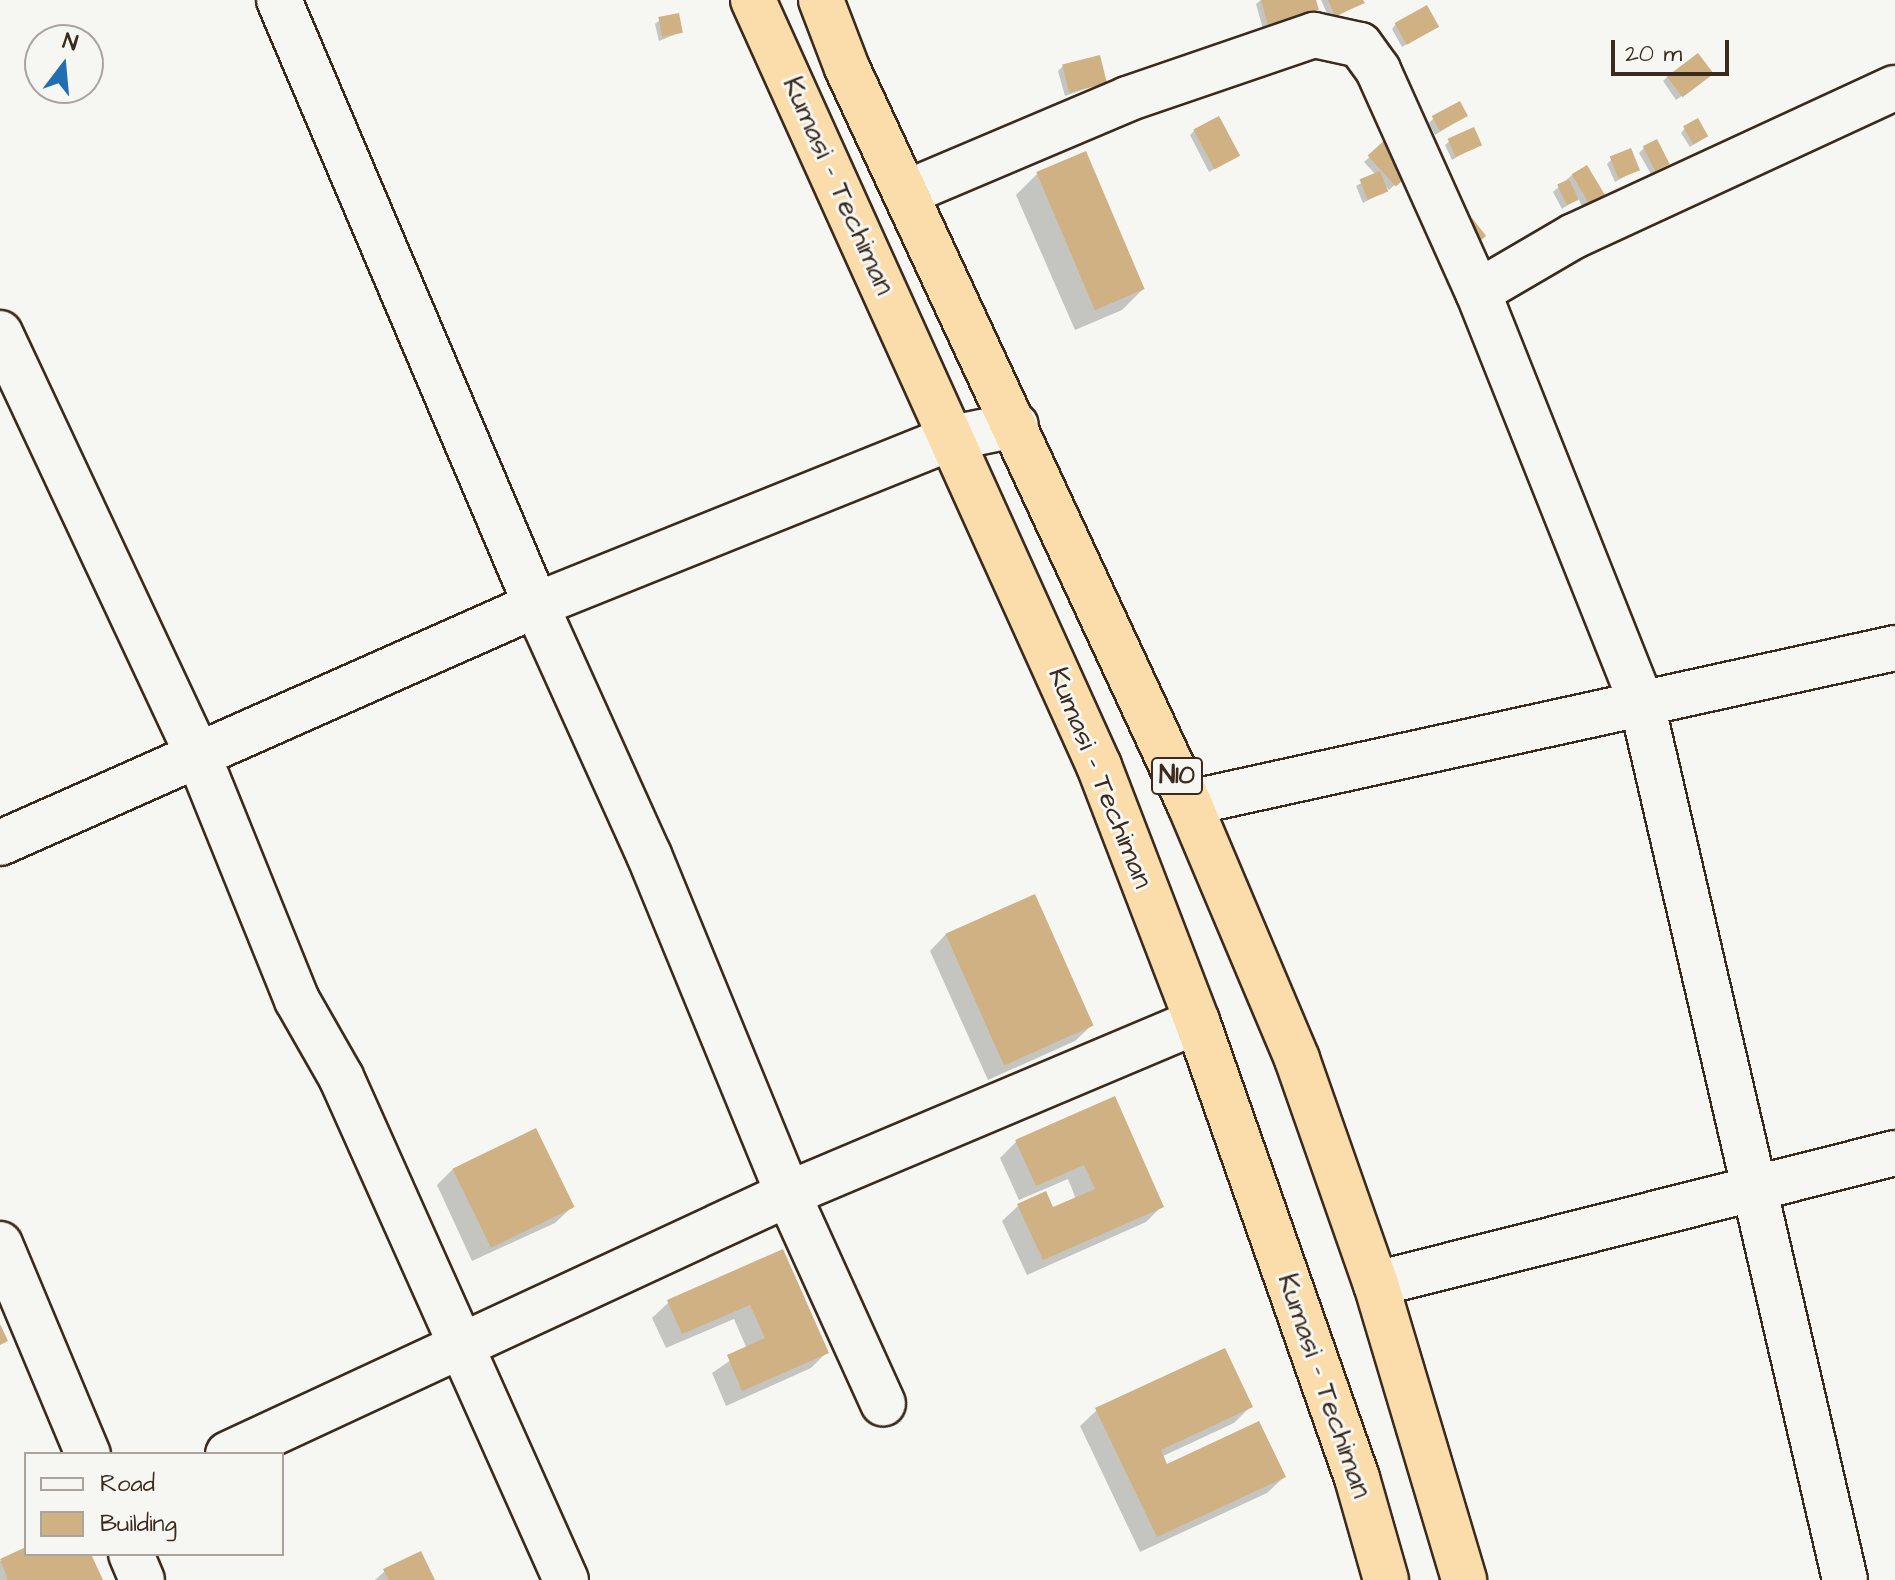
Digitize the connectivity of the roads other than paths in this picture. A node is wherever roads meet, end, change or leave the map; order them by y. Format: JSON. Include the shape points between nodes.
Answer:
{"nodes":[{"id":1,"x":279,"y":0,"type":"edge"},
{"id":2,"x":753,"y":0,"type":"edge"},
{"id":3,"x":821,"y":0,"type":"edge"},
{"id":4,"x":1895,"y":88,"type":"edge"},
{"id":5,"x":906,"y":193,"type":"junction"},
{"id":6,"x":1478,"y":292,"type":"junction"},
{"id":7,"x":0,"y":333,"type":"edge"},
{"id":8,"x":1016,"y":425,"type":"junction"},
{"id":9,"x":952,"y":438,"type":"junction"},
{"id":10,"x":536,"y":605,"type":"junction"},
{"id":11,"x":1895,"y":648,"type":"edge"},
{"id":12,"x":1642,"y":704,"type":"junction"},
{"id":13,"x":198,"y":755,"type":"junction"},
{"id":14,"x":1189,"y":803,"type":"junction"},
{"id":15,"x":0,"y":843,"type":"edge"},
{"id":16,"x":1197,"y":1021,"type":"junction"},
{"id":17,"x":1895,"y":1153,"type":"edge"},
{"id":18,"x":1754,"y":1187,"type":"junction"},
{"id":19,"x":788,"y":1194,"type":"junction"},
{"id":20,"x":0,"y":1244,"type":"edge"},
{"id":21,"x":1376,"y":1284,"type":"junction"},
{"id":22,"x":460,"y":1346,"type":"junction"},
{"id":23,"x":883,"y":1403,"type":"dead end"},
{"id":24,"x":87,"y":1452,"type":"edge"},
{"id":25,"x":232,"y":1452,"type":"edge"},
{"id":26,"x":132,"y":1556,"type":"edge"},
{"id":27,"x":142,"y":1580,"type":"edge"},
{"id":28,"x":566,"y":1580,"type":"edge"},
{"id":29,"x":1386,"y":1580,"type":"edge"},
{"id":30,"x":1464,"y":1580,"type":"edge"},
{"id":31,"x":1845,"y":1580,"type":"edge"}],
"edges":[{"from":1,"to":10,"type":"street"},
{"from":2,"to":9,"type":"highway","name":"Kumasi - Techiman","number":"N10"},
{"from":3,"to":5,"type":"highway","number":"N10"},
{"from":4,"to":6,"type":"street","via":[[1574,236]]},
{"from":5,"to":6,"type":"street","via":[[1127,99],[1314,35],[1360,45],[1378,70]]},
{"from":5,"to":8,"type":"highway","number":"N10"},
{"from":6,"to":12,"type":"street"},
{"from":7,"to":13,"type":"street"},
{"from":8,"to":9,"type":"street"},
{"from":8,"to":14,"type":"highway","number":"N10"},
{"from":9,"to":10,"type":"street"},
{"from":9,"to":16,"type":"highway","name":"Kumasi - Techiman","number":"N10","via":[[1099,766]]},
{"from":10,"to":13,"type":"street"},
{"from":10,"to":19,"type":"street","via":[[649,855]]},
{"from":11,"to":12,"type":"street"},
{"from":12,"to":14,"type":"street"},
{"from":12,"to":18,"type":"street"},
{"from":13,"to":15,"type":"street"},
{"from":13,"to":22,"type":"street","via":[[297,1000],[341,1077]]},
{"from":14,"to":21,"type":"highway","number":"N10","via":[[1297,1059]]},
{"from":16,"to":19,"type":"street"},
{"from":16,"to":29,"type":"highway","name":"Kumasi - Techiman","number":"N10","via":[[1357,1478]]},
{"from":17,"to":18,"type":"street"},
{"from":18,"to":21,"type":"street"},
{"from":18,"to":31,"type":"street"},
{"from":19,"to":22,"type":"street"},
{"from":19,"to":23,"type":"street"},
{"from":20,"to":24,"type":"street"},
{"from":21,"to":30,"type":"highway","number":"N10"},
{"from":22,"to":25,"type":"street"},
{"from":22,"to":28,"type":"street"},
{"from":26,"to":27,"type":"street"}]}
